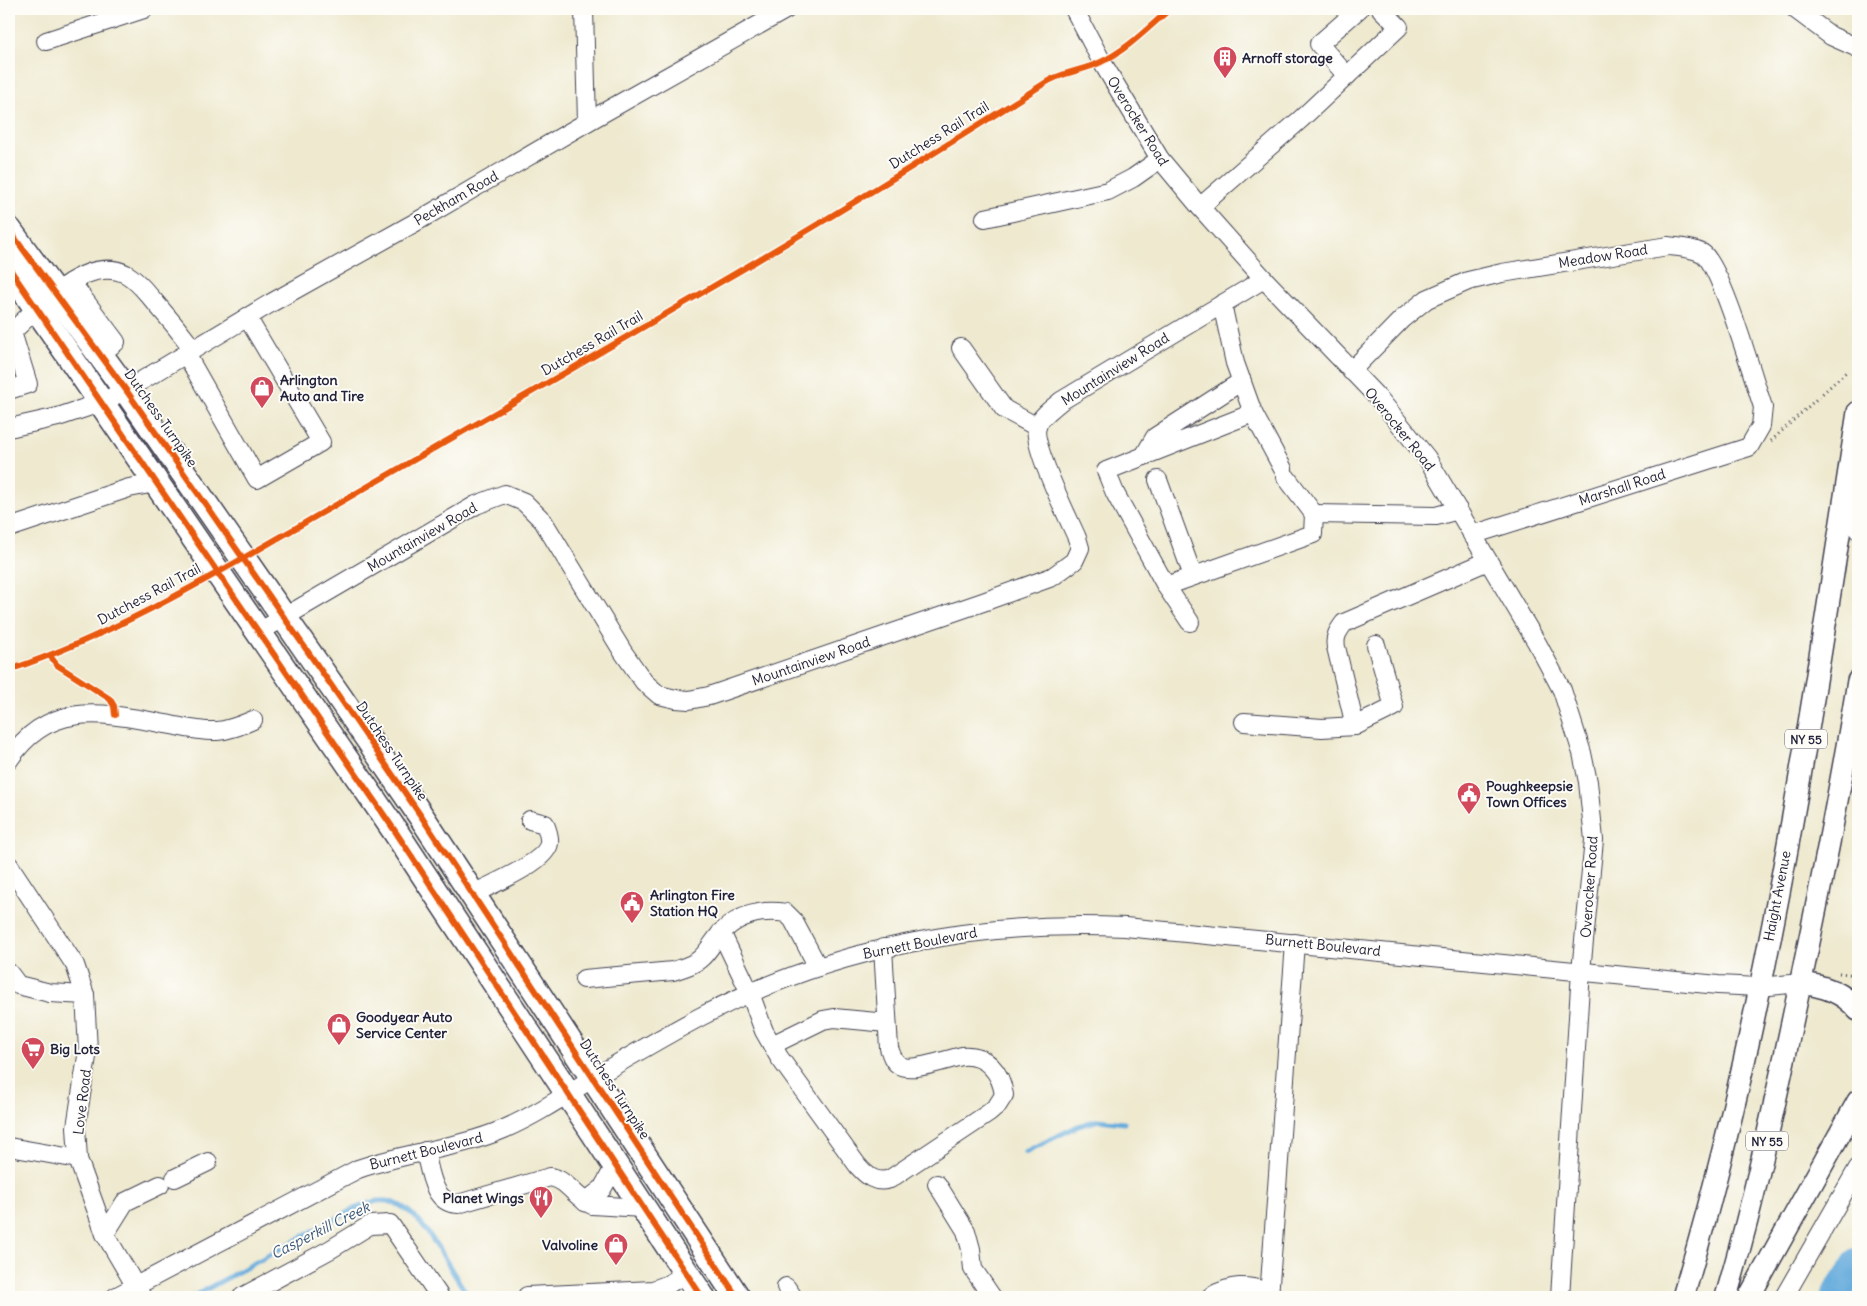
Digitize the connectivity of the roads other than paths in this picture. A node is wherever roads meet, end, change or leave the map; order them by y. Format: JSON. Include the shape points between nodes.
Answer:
{"nodes":[{"id":1,"x":144,"y":9,"type":"edge"},
{"id":2,"x":584,"y":9,"type":"edge"},
{"id":3,"x":787,"y":9,"type":"edge"},
{"id":4,"x":1074,"y":9,"type":"edge"},
{"id":5,"x":1359,"y":9,"type":"edge"},
{"id":6,"x":1381,"y":9,"type":"edge"},
{"id":7,"x":1796,"y":9,"type":"edge"},
{"id":8,"x":46,"y":41,"type":"dead end"},
{"id":9,"x":1858,"y":48,"type":"edge"},
{"id":10,"x":1347,"y":76,"type":"junction"},
{"id":11,"x":587,"y":122,"type":"junction"},
{"id":12,"x":1160,"y":159,"type":"junction"},
{"id":13,"x":1200,"y":207,"type":"junction"},
{"id":14,"x":985,"y":218,"type":"dead end"},
{"id":15,"x":9,"y":230,"type":"edge"},
{"id":16,"x":9,"y":268,"type":"edge"},
{"id":17,"x":1264,"y":279,"type":"junction"},
{"id":18,"x":63,"y":288,"type":"junction"},
{"id":19,"x":1222,"y":304,"type":"junction"},
{"id":20,"x":36,"y":309,"type":"junction"},
{"id":21,"x":248,"y":317,"type":"junction"},
{"id":22,"x":961,"y":348,"type":"dead end"},
{"id":23,"x":190,"y":351,"type":"junction"},
{"id":24,"x":1351,"y":371,"type":"junction"},
{"id":25,"x":1242,"y":381,"type":"junction"},
{"id":26,"x":9,"y":390,"type":"edge"},
{"id":27,"x":126,"y":390,"type":"junction"},
{"id":28,"x":100,"y":403,"type":"junction"},
{"id":29,"x":1858,"y":412,"type":"edge"},
{"id":30,"x":1254,"y":413,"type":"junction"},
{"id":31,"x":1037,"y":427,"type":"junction"},
{"id":32,"x":9,"y":428,"type":"edge"},
{"id":33,"x":1750,"y":447,"type":"joint"},
{"id":34,"x":1144,"y":456,"type":"junction"},
{"id":35,"x":1158,"y":480,"type":"dead end"},
{"id":36,"x":155,"y":483,"type":"junction"},
{"id":37,"x":1846,"y":489,"type":"junction"},
{"id":38,"x":1458,"y":510,"type":"junction"},
{"id":39,"x":1314,"y":514,"type":"junction"},
{"id":40,"x":9,"y":528,"type":"edge"},
{"id":41,"x":1858,"y":530,"type":"edge"},
{"id":42,"x":1472,"y":535,"type":"junction"},
{"id":43,"x":1488,"y":561,"type":"junction"},
{"id":44,"x":1193,"y":576,"type":"junction"},
{"id":45,"x":1166,"y":586,"type":"junction"},
{"id":46,"x":284,"y":616,"type":"junction"},
{"id":47,"x":1190,"y":622,"type":"dead end"},
{"id":48,"x":259,"y":632,"type":"junction"},
{"id":49,"x":1376,"y":645,"type":"dead end"},
{"id":50,"x":1858,"y":681,"type":"edge"},
{"id":51,"x":253,"y":720,"type":"dead end"},
{"id":52,"x":1244,"y":722,"type":"dead end"},
{"id":53,"x":1354,"y":726,"type":"junction"},
{"id":54,"x":9,"y":760,"type":"edge"},
{"id":55,"x":530,"y":820,"type":"dead end"},
{"id":56,"x":9,"y":865,"type":"edge"},
{"id":57,"x":473,"y":894,"type":"junction"},
{"id":58,"x":721,"y":932,"type":"junction"},
{"id":59,"x":1295,"y":942,"type":"junction"},
{"id":60,"x":883,"y":948,"type":"junction"},
{"id":61,"x":818,"y":967,"type":"junction"},
{"id":62,"x":1581,"y":971,"type":"junction"},
{"id":63,"x":9,"y":973,"type":"edge"},
{"id":64,"x":584,"y":979,"type":"dead end"},
{"id":65,"x":1801,"y":982,"type":"junction"},
{"id":66,"x":1759,"y":987,"type":"junction"},
{"id":67,"x":750,"y":993,"type":"junction"},
{"id":68,"x":85,"y":995,"type":"junction"},
{"id":69,"x":1858,"y":1010,"type":"edge"},
{"id":70,"x":887,"y":1023,"type":"junction"},
{"id":71,"x":772,"y":1045,"type":"junction"},
{"id":72,"x":592,"y":1079,"type":"junction"},
{"id":73,"x":567,"y":1094,"type":"junction"},
{"id":74,"x":1858,"y":1101,"type":"edge"},
{"id":75,"x":9,"y":1147,"type":"edge"},
{"id":76,"x":425,"y":1151,"type":"junction"},
{"id":77,"x":78,"y":1159,"type":"junction"},
{"id":78,"x":208,"y":1162,"type":"dead end"},
{"id":79,"x":615,"y":1166,"type":"junction"},
{"id":80,"x":1858,"y":1168,"type":"edge"},
{"id":81,"x":936,"y":1184,"type":"dead end"},
{"id":82,"x":585,"y":1202,"type":"junction"},
{"id":83,"x":643,"y":1208,"type":"junction"},
{"id":84,"x":105,"y":1234,"type":"junction"},
{"id":85,"x":686,"y":1273,"type":"junction"},
{"id":86,"x":139,"y":1292,"type":"edge"},
{"id":87,"x":1269,"y":1294,"type":"edge"},
{"id":88,"x":527,"y":1296,"type":"dead end"},
{"id":89,"x":116,"y":1297,"type":"edge"},
{"id":90,"x":242,"y":1297,"type":"edge"},
{"id":91,"x":440,"y":1297,"type":"edge"},
{"id":92,"x":702,"y":1297,"type":"edge"},
{"id":93,"x":737,"y":1297,"type":"edge"},
{"id":94,"x":992,"y":1297,"type":"edge"},
{"id":95,"x":1210,"y":1297,"type":"edge"},
{"id":96,"x":1560,"y":1297,"type":"edge"},
{"id":97,"x":1683,"y":1297,"type":"edge"},
{"id":98,"x":1726,"y":1297,"type":"edge"},
{"id":99,"x":1749,"y":1297,"type":"edge"},
{"id":100,"x":1784,"y":1297,"type":"edge"}],
"edges":[{"from":1,"to":8,"type":"street"},
{"from":2,"to":11,"type":"street"},
{"from":3,"to":11,"type":"street","name":"Peckham Road"},
{"from":4,"to":12,"type":"street","name":"Overocker Road"},
{"from":5,"to":10,"type":"street","via":[[1319,44]]},
{"from":6,"to":10,"type":"street","via":[[1399,27]]},
{"from":7,"to":9,"type":"street","via":[[1831,36]]},
{"from":10,"to":13,"type":"street"},
{"from":11,"to":21,"type":"street","name":"Peckham Road"},
{"from":12,"to":13,"type":"street","name":"Overocker Road"},
{"from":12,"to":14,"type":"street","via":[[1108,191]]},
{"from":13,"to":17,"type":"street","name":"Overocker Road"},
{"from":15,"to":18,"type":"highway","name":"Dutchess Turnpike"},
{"from":16,"to":20,"type":"highway"},
{"from":17,"to":19,"type":"street","name":"Mountainview Road"},
{"from":17,"to":24,"type":"street","name":"Overocker Road"},
{"from":18,"to":23,"type":"street","via":[[101,270],[127,274],[156,303]]},
{"from":18,"to":27,"type":"highway","name":"Dutchess Turnpike","via":[[100,354]]},
{"from":19,"to":25,"type":"street"},
{"from":19,"to":31,"type":"street","name":"Mountainview Road","via":[[1061,401]]},
{"from":20,"to":26,"type":"street","via":[[12,332],[28,384]]},
{"from":20,"to":28,"type":"highway"},
{"from":21,"to":23,"type":"street","name":"Peckham Road"},
{"from":21,"to":23,"type":"street","via":[[321,442],[257,480]]},
{"from":22,"to":31,"type":"street","via":[[1004,409]]},
{"from":23,"to":27,"type":"street","name":"Peckham Road"},
{"from":24,"to":33,"type":"street","name":"Meadow Road","via":[[1402,319],[1427,299],[1468,281],[1668,246],[1690,249],[1703,253],[1722,284],[1762,407],[1761,426]]},
{"from":24,"to":38,"type":"street","name":"Overocker Road","via":[[1427,458]]},
{"from":25,"to":30,"type":"street"},
{"from":25,"to":34,"type":"street","via":[[1155,438]]},
{"from":27,"to":28,"type":"street","name":"Peckham Road"},
{"from":27,"to":46,"type":"highway","name":"Dutchess Turnpike"},
{"from":28,"to":32,"type":"street","name":"Peckham Road"},
{"from":28,"to":36,"type":"highway"},
{"from":29,"to":37,"type":"main road","number":"NY 55"},
{"from":30,"to":34,"type":"street"},
{"from":30,"to":39,"type":"street","via":[[1284,473]]},
{"from":31,"to":46,"type":"street","name":"Mountainview Road","via":[[1038,449],[1080,548],[1074,561],[1052,577],[709,696],[676,699],[659,695],[644,682],[544,521],[524,502],[505,494],[476,505]]},
{"from":33,"to":42,"type":"street","name":"Marshall Road"},
{"from":34,"to":45,"type":"street","via":[[1106,471],[1115,494]]},
{"from":35,"to":44,"type":"street"},
{"from":36,"to":40,"type":"street","via":[[129,488]]},
{"from":36,"to":48,"type":"highway"},
{"from":37,"to":41,"type":"street"},
{"from":37,"to":66,"type":"main road","name":"Haight Avenue","number":"NY 55","via":[[1802,758]]},
{"from":38,"to":39,"type":"street","via":[[1436,516]]},
{"from":38,"to":42,"type":"street","name":"Overocker Road"},
{"from":39,"to":44,"type":"street","via":[[1312,534]]},
{"from":42,"to":43,"type":"street","name":"Overocker Road"},
{"from":43,"to":53,"type":"street","via":[[1344,624],[1335,639]]},
{"from":43,"to":62,"type":"street","name":"Overocker Road","via":[[1562,690],[1582,753],[1594,840]]},
{"from":44,"to":45,"type":"street"},
{"from":45,"to":47,"type":"street"},
{"from":46,"to":48,"type":"street","name":"Mountainview Road"},
{"from":46,"to":57,"type":"highway","name":"Dutchess Turnpike"},
{"from":48,"to":73,"type":"highway","via":[[395,831]]},
{"from":49,"to":53,"type":"street","via":[[1394,707]]},
{"from":50,"to":65,"type":"main road","number":"NY 55"},
{"from":51,"to":54,"type":"street","via":[[225,730],[207,731],[115,715],[75,715],[31,733]]},
{"from":52,"to":53,"type":"street","via":[[1322,728]]},
{"from":55,"to":57,"type":"street","via":[[545,824],[549,844],[544,854],[528,866]]},
{"from":56,"to":68,"type":"street","name":"Love Road","via":[[75,964]]},
{"from":57,"to":72,"type":"highway","name":"Dutchess Turnpike"},
{"from":58,"to":61,"type":"street","via":[[735,920],[751,913],[786,913]]},
{"from":58,"to":64,"type":"street","via":[[701,958],[673,972]]},
{"from":58,"to":67,"type":"street"},
{"from":59,"to":60,"type":"street","name":"Burnett Boulevard","via":[[1153,928],[1067,925],[980,931]]},
{"from":59,"to":62,"type":"street","name":"Burnett Boulevard"},
{"from":59,"to":87,"type":"street"},
{"from":60,"to":61,"type":"street","name":"Burnett Boulevard"},
{"from":60,"to":70,"type":"street"},
{"from":61,"to":67,"type":"street","name":"Burnett Boulevard"},
{"from":62,"to":66,"type":"street","name":"Burnett Boulevard"},
{"from":62,"to":96,"type":"street","name":"Overocker Road"},
{"from":63,"to":68,"type":"street","via":[[18,985],[50,993]]},
{"from":65,"to":66,"type":"street","name":"Burnett Boulevard"},
{"from":65,"to":69,"type":"main road","via":[[1843,995]]},
{"from":65,"to":98,"type":"main road","number":"NY 55","via":[[1762,1162]]},
{"from":66,"to":97,"type":"main road","name":"Haight Avenue","number":"NY 55","via":[[1728,1134]]},
{"from":67,"to":71,"type":"street"},
{"from":67,"to":72,"type":"street","name":"Burnett Boulevard","via":[[686,1024]]},
{"from":68,"to":77,"type":"street","name":"Love Road","via":[[88,1050],[76,1127]]},
{"from":70,"to":71,"type":"street","via":[[834,1018],[823,1020]]},
{"from":70,"to":71,"type":"street","via":[[889,1048],[899,1066],[910,1068],[962,1056],[982,1059],[994,1068],[1004,1095],[989,1113],[890,1179],[880,1182],[858,1166]]},
{"from":72,"to":73,"type":"street","name":"Burnett Boulevard"},
{"from":72,"to":93,"type":"highway","name":"Dutchess Turnpike"},
{"from":73,"to":76,"type":"street","name":"Burnett Boulevard","via":[[530,1117],[497,1132]]},
{"from":73,"to":79,"type":"highway"},
{"from":74,"to":99,"type":"main road"},
{"from":75,"to":77,"type":"street"},
{"from":76,"to":82,"type":"street","via":[[438,1192],[442,1199],[452,1204],[550,1178],[562,1181]]},
{"from":76,"to":86,"type":"street","name":"Burnett Boulevard","via":[[386,1160],[342,1176]]},
{"from":77,"to":84,"type":"street","name":"Love Road"},
{"from":78,"to":84,"type":"street","via":[[125,1202]]},
{"from":79,"to":82,"type":"street","via":[[602,1189]]},
{"from":79,"to":83,"type":"highway"},
{"from":80,"to":100,"type":"street"},
{"from":81,"to":94,"type":"street","via":[[966,1231],[973,1269]]},
{"from":82,"to":83,"type":"street"},
{"from":83,"to":85,"type":"highway"},
{"from":84,"to":86,"type":"street","name":"Love Road"},
{"from":85,"to":88,"type":"street","via":[[653,1290]]},
{"from":85,"to":92,"type":"highway"},
{"from":86,"to":89,"type":"street","name":"Burnett Boulevard"},
{"from":87,"to":95,"type":"street","via":[[1250,1286],[1223,1290]]},
{"from":90,"to":91,"type":"street","via":[[370,1225],[390,1224]]}]}
